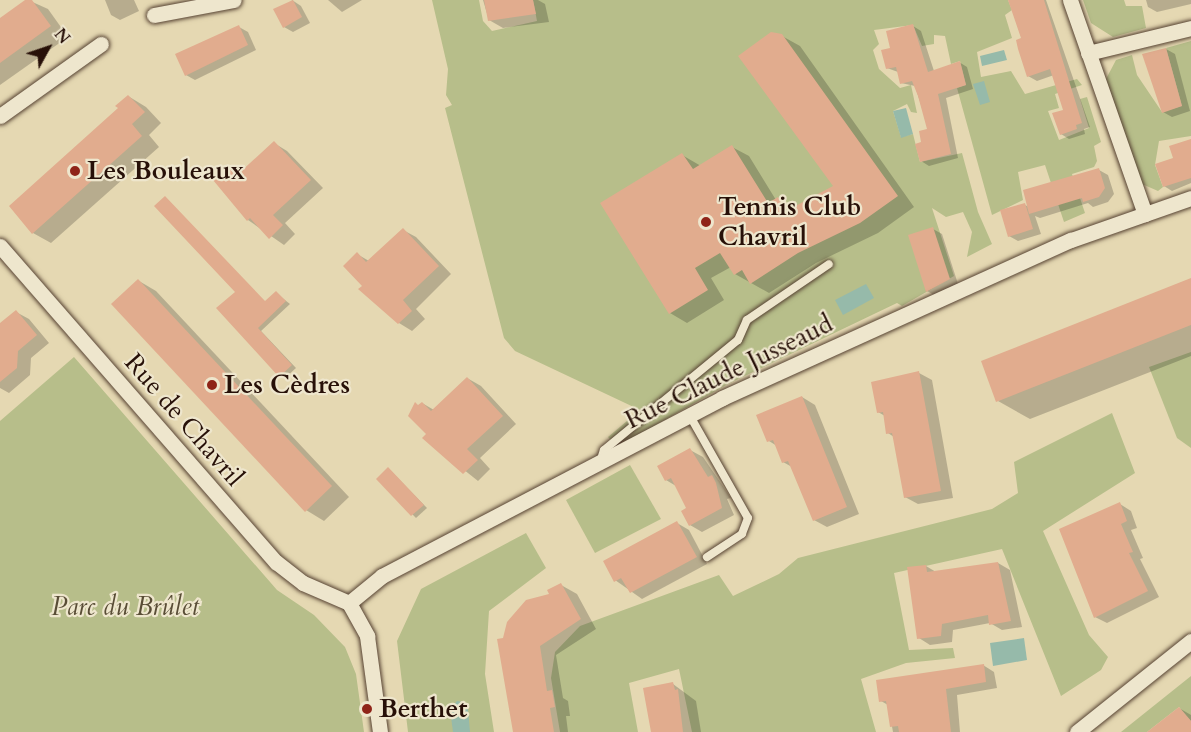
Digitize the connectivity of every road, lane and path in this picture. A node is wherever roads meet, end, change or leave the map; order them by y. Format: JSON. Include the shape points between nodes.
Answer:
{"nodes":[{"id":1,"x":234,"y":0,"type":"edge"},
{"id":2,"x":1070,"y":0,"type":"edge"},
{"id":3,"x":154,"y":15,"type":"dead end"},
{"id":4,"x":1191,"y":28,"type":"edge"},
{"id":5,"x":101,"y":44,"type":"dead end"},
{"id":6,"x":1088,"y":53,"type":"junction"},
{"id":7,"x":0,"y":116,"type":"edge"},
{"id":8,"x":1191,"y":198,"type":"edge"},
{"id":9,"x":1145,"y":214,"type":"junction"},
{"id":10,"x":0,"y":246,"type":"edge"},
{"id":11,"x":829,"y":264,"type":"dead end"},
{"id":12,"x":690,"y":416,"type":"junction"},
{"id":13,"x":599,"y":463,"type":"junction"},
{"id":14,"x":706,"y":557,"type":"dead end"},
{"id":15,"x":349,"y":603,"type":"junction"},
{"id":16,"x":1191,"y":641,"type":"edge"},
{"id":17,"x":380,"y":732,"type":"edge"},
{"id":18,"x":1077,"y":732,"type":"edge"}],
"edges":[{"from":1,"to":3,"type":"street"},
{"from":2,"to":6,"type":"street"},
{"from":4,"to":6,"type":"street"},
{"from":5,"to":7,"type":"street"},
{"from":6,"to":9,"type":"street"},
{"from":8,"to":9,"type":"street","name":"Rue Claude Jusseaud"},
{"from":9,"to":12,"type":"street","name":"Rue Claude Jusseaud","via":[[1071,240]]},
{"from":10,"to":15,"type":"street","name":"Rue de Chavril","via":[[276,562],[303,583]]},
{"from":11,"to":13,"type":"lane","via":[[747,320],[738,340],[604,450]]},
{"from":12,"to":13,"type":"street","name":"Rue Claude Jusseaud"},
{"from":12,"to":14,"type":"lane","via":[[747,518],[742,534]]},
{"from":13,"to":15,"type":"street","name":"Rue Claude Jusseaud","via":[[382,576]]},
{"from":15,"to":17,"type":"street","via":[[367,636]]},
{"from":16,"to":18,"type":"street"}]}
